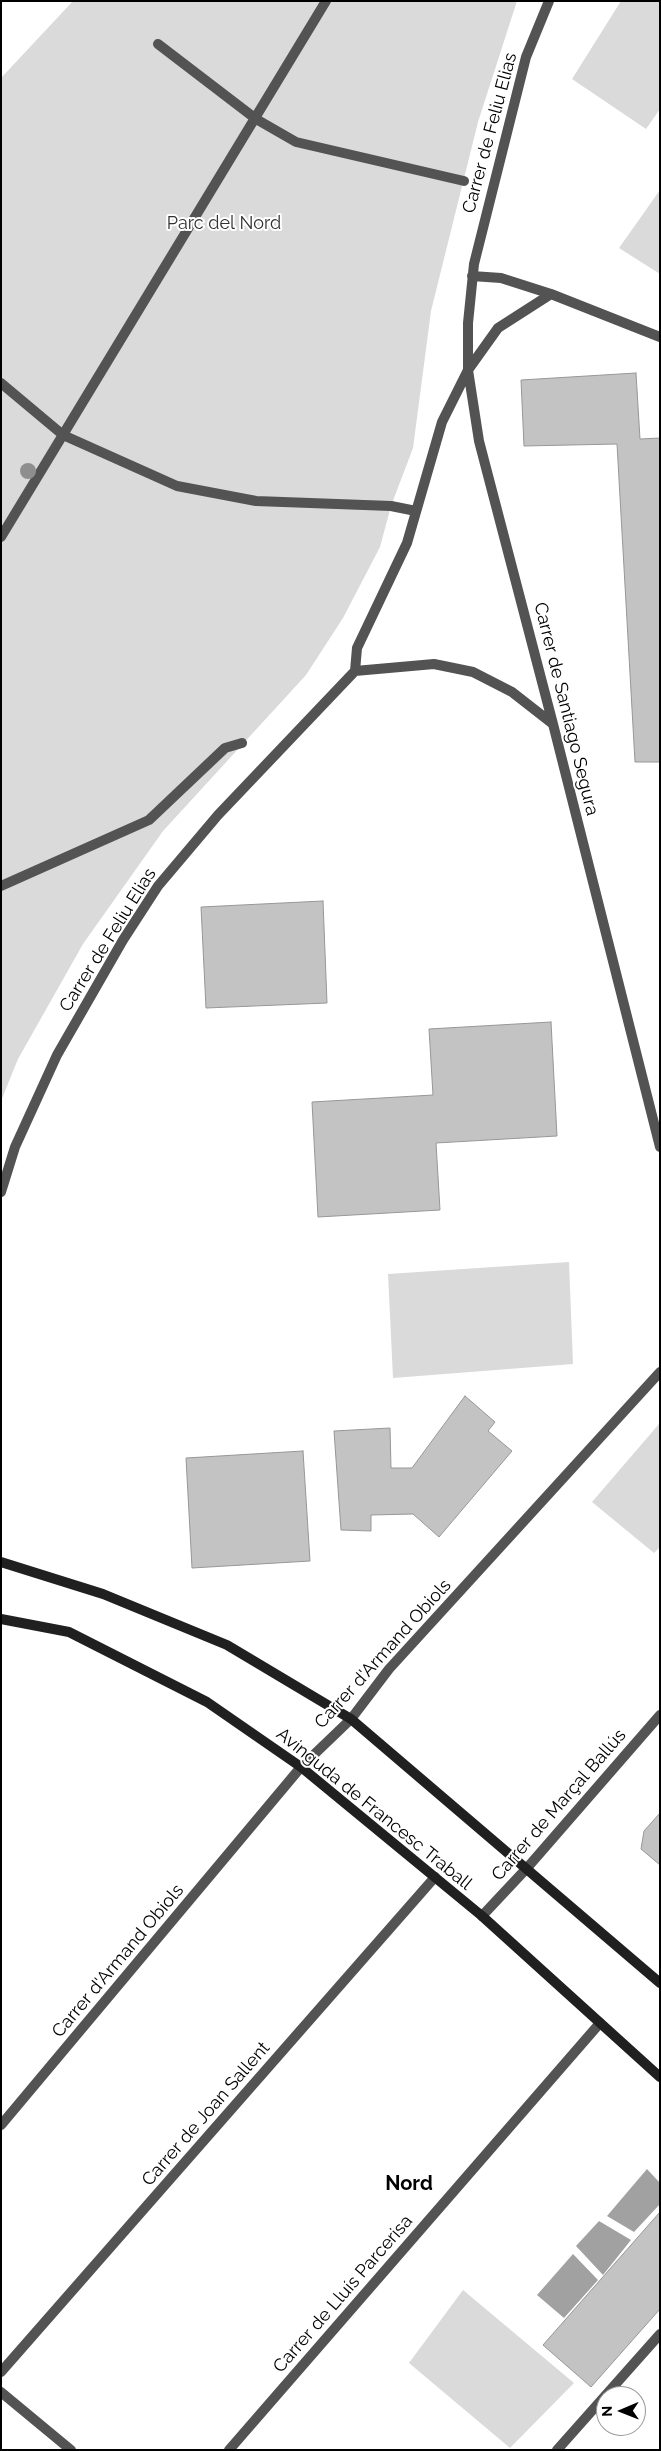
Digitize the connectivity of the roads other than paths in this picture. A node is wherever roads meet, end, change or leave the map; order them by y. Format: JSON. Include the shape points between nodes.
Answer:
{"nodes":[{"id":1,"x":326,"y":1,"type":"edge"},
{"id":2,"x":549,"y":1,"type":"edge"},
{"id":3,"x":158,"y":44,"type":"dead end"},
{"id":4,"x":256,"y":119,"type":"junction"},
{"id":5,"x":464,"y":181,"type":"dead end"},
{"id":6,"x":472,"y":276,"type":"junction"},
{"id":7,"x":551,"y":294,"type":"junction"},
{"id":8,"x":660,"y":337,"type":"edge"},
{"id":9,"x":468,"y":370,"type":"junction"},
{"id":10,"x":1,"y":383,"type":"edge"},
{"id":11,"x":62,"y":435,"type":"junction"},
{"id":12,"x":416,"y":512,"type":"junction"},
{"id":13,"x":1,"y":537,"type":"edge"},
{"id":14,"x":355,"y":671,"type":"junction"},
{"id":15,"x":554,"y":724,"type":"junction"},
{"id":16,"x":242,"y":743,"type":"dead end"},
{"id":17,"x":1,"y":886,"type":"edge"},
{"id":18,"x":660,"y":1147,"type":"edge"},
{"id":19,"x":1,"y":1192,"type":"edge"},
{"id":20,"x":660,"y":1372,"type":"edge"},
{"id":21,"x":2,"y":1562,"type":"edge"},
{"id":22,"x":1,"y":1620,"type":"edge"},
{"id":23,"x":660,"y":1716,"type":"edge"},
{"id":24,"x":351,"y":1719,"type":"junction"},
{"id":25,"x":301,"y":1767,"type":"junction"},
{"id":26,"x":528,"y":1868,"type":"junction"},
{"id":27,"x":435,"y":1877,"type":"junction"},
{"id":28,"x":482,"y":1916,"type":"junction"},
{"id":29,"x":660,"y":1983,"type":"edge"},
{"id":30,"x":600,"y":2023,"type":"junction"},
{"id":31,"x":660,"y":2077,"type":"edge"},
{"id":32,"x":1,"y":2125,"type":"edge"},
{"id":33,"x":660,"y":2334,"type":"edge"},
{"id":34,"x":1,"y":2372,"type":"edge"},
{"id":35,"x":1,"y":2392,"type":"edge"},
{"id":36,"x":71,"y":2450,"type":"edge"},
{"id":37,"x":229,"y":2450,"type":"edge"},
{"id":38,"x":557,"y":2450,"type":"edge"}],
"edges":[{"from":1,"to":4,"type":"street"},
{"from":2,"to":6,"type":"street","name":"Carrer de Feliu Elias","via":[[526,57]]},
{"from":3,"to":4,"type":"street"},
{"from":4,"to":5,"type":"street","via":[[296,142]]},
{"from":4,"to":11,"type":"street"},
{"from":6,"to":7,"type":"street","via":[[501,278]]},
{"from":6,"to":9,"type":"street","name":"Carrer de Santiago Segura"},
{"from":7,"to":8,"type":"street"},
{"from":7,"to":9,"type":"street","via":[[498,328]]},
{"from":9,"to":12,"type":"street","via":[[442,422]]},
{"from":9,"to":15,"type":"street","name":"Carrer de Santiago Segura","via":[[479,441]]},
{"from":10,"to":11,"type":"street"},
{"from":11,"to":12,"type":"street","via":[[177,486],[256,501],[391,506]]},
{"from":11,"to":13,"type":"street"},
{"from":12,"to":14,"type":"street","via":[[407,544],[357,648]]},
{"from":14,"to":15,"type":"street","via":[[434,664],[473,672],[512,692]]},
{"from":14,"to":19,"type":"street","name":"Carrer de Feliu Elias","via":[[218,815],[158,886],[57,1055],[15,1147]]},
{"from":15,"to":18,"type":"street","name":"Carrer de Santiago Segura"},
{"from":16,"to":17,"type":"street","via":[[225,748],[149,820]]},
{"from":20,"to":24,"type":"street","name":"Carrer d'Armand Obiols","via":[[389,1669]]},
{"from":21,"to":24,"type":"street","via":[[103,1594],[227,1645]]},
{"from":22,"to":25,"type":"street","name":"Avinguda de Francesc Traball","via":[[69,1632],[206,1702]]},
{"from":23,"to":26,"type":"street","name":"Carrer de Marçal Ballús"},
{"from":24,"to":25,"type":"street","name":"Carrer d'Armand Obiols"},
{"from":24,"to":26,"type":"street"},
{"from":25,"to":27,"type":"street","name":"Avinguda de Francesc Traball"},
{"from":25,"to":32,"type":"street","name":"Carrer d'Armand Obiols"},
{"from":26,"to":28,"type":"street","name":"Carrer de Marçal Ballús"},
{"from":26,"to":29,"type":"street"},
{"from":27,"to":28,"type":"street","name":"Avinguda de Francesc Traball"},
{"from":27,"to":34,"type":"street","name":"Carrer de Joan Sallent"},
{"from":28,"to":30,"type":"street","name":"Avinguda de Francesc Traball"},
{"from":30,"to":31,"type":"street","name":"Avinguda de Francesc Traball"},
{"from":30,"to":37,"type":"street","name":"Carrer de Lluís Parcerisa"},
{"from":33,"to":38,"type":"street"},
{"from":35,"to":36,"type":"street"}]}
